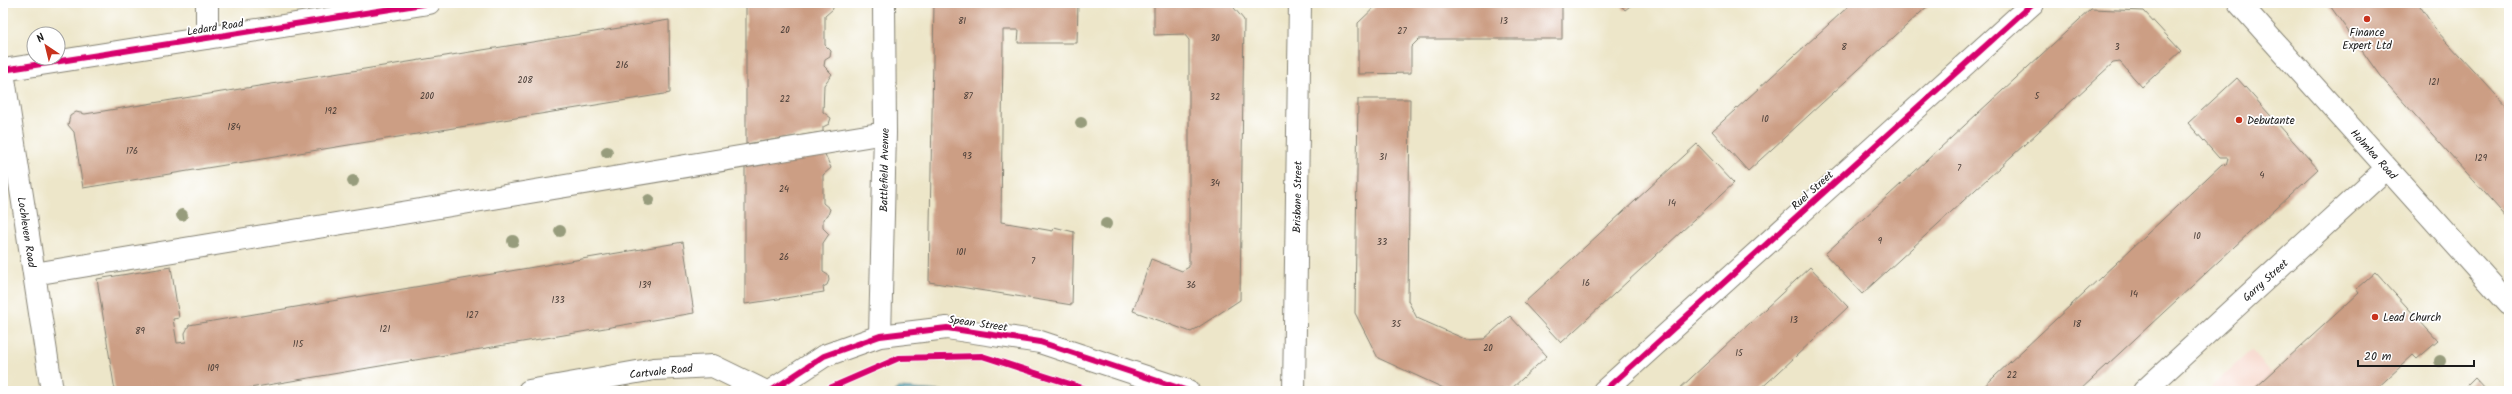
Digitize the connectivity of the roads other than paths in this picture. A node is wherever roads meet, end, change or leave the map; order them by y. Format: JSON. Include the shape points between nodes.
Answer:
{"nodes":[{"id":1,"x":207,"y":3,"type":"edge"},
{"id":2,"x":429,"y":3,"type":"edge"},
{"id":3,"x":884,"y":3,"type":"edge"},
{"id":4,"x":1300,"y":3,"type":"edge"},
{"id":5,"x":2033,"y":3,"type":"edge"},
{"id":6,"x":2239,"y":3,"type":"edge"},
{"id":7,"x":408,"y":5,"type":"edge"},
{"id":8,"x":2255,"y":12,"type":"edge"},
{"id":9,"x":207,"y":38,"type":"junction"},
{"id":10,"x":3,"y":71,"type":"edge"},
{"id":11,"x":885,"y":134,"type":"junction"},
{"id":12,"x":2387,"y":168,"type":"junction"},
{"id":13,"x":34,"y":274,"type":"junction"},
{"id":14,"x":2509,"y":304,"type":"edge"},
{"id":15,"x":880,"y":336,"type":"junction"},
{"id":16,"x":52,"y":391,"type":"edge"},
{"id":17,"x":529,"y":391,"type":"edge"},
{"id":18,"x":764,"y":391,"type":"edge"},
{"id":19,"x":772,"y":391,"type":"edge"},
{"id":20,"x":1188,"y":391,"type":"edge"},
{"id":21,"x":1294,"y":391,"type":"edge"},
{"id":22,"x":1604,"y":391,"type":"edge"},
{"id":23,"x":2144,"y":391,"type":"edge"}],
"edges":[{"from":1,"to":9,"type":"street"},
{"from":2,"to":7,"type":"street","name":"Ledard Road"},
{"from":3,"to":11,"type":"street","name":"Battlefield Avenue"},
{"from":4,"to":21,"type":"street","name":"Brisbane Street"},
{"from":5,"to":22,"type":"street","name":"Ruel Street"},
{"from":6,"to":8,"type":"street","name":"Holmlea Road"},
{"from":7,"to":9,"type":"street","name":"Ledard Road"},
{"from":8,"to":12,"type":"street","name":"Holmlea Road"},
{"from":9,"to":10,"type":"street","name":"Ledard Road"},
{"from":10,"to":13,"type":"street","name":"Lochleven Road"},
{"from":11,"to":13,"type":"street"},
{"from":11,"to":15,"type":"street","name":"Battlefield Avenue"},
{"from":12,"to":14,"type":"street","name":"Holmlea Road"},
{"from":12,"to":23,"type":"street","name":"Garry Street"},
{"from":13,"to":16,"type":"street","name":"Lochleven Road"},
{"from":15,"to":19,"type":"street","name":"Spean Street","via":[[824,356]]},
{"from":15,"to":20,"type":"street","name":"Spean Street","via":[[947,328],[1040,342]]},
{"from":17,"to":18,"type":"street","name":"Cartvale Road","via":[[654,369],[713,366]]}]}
